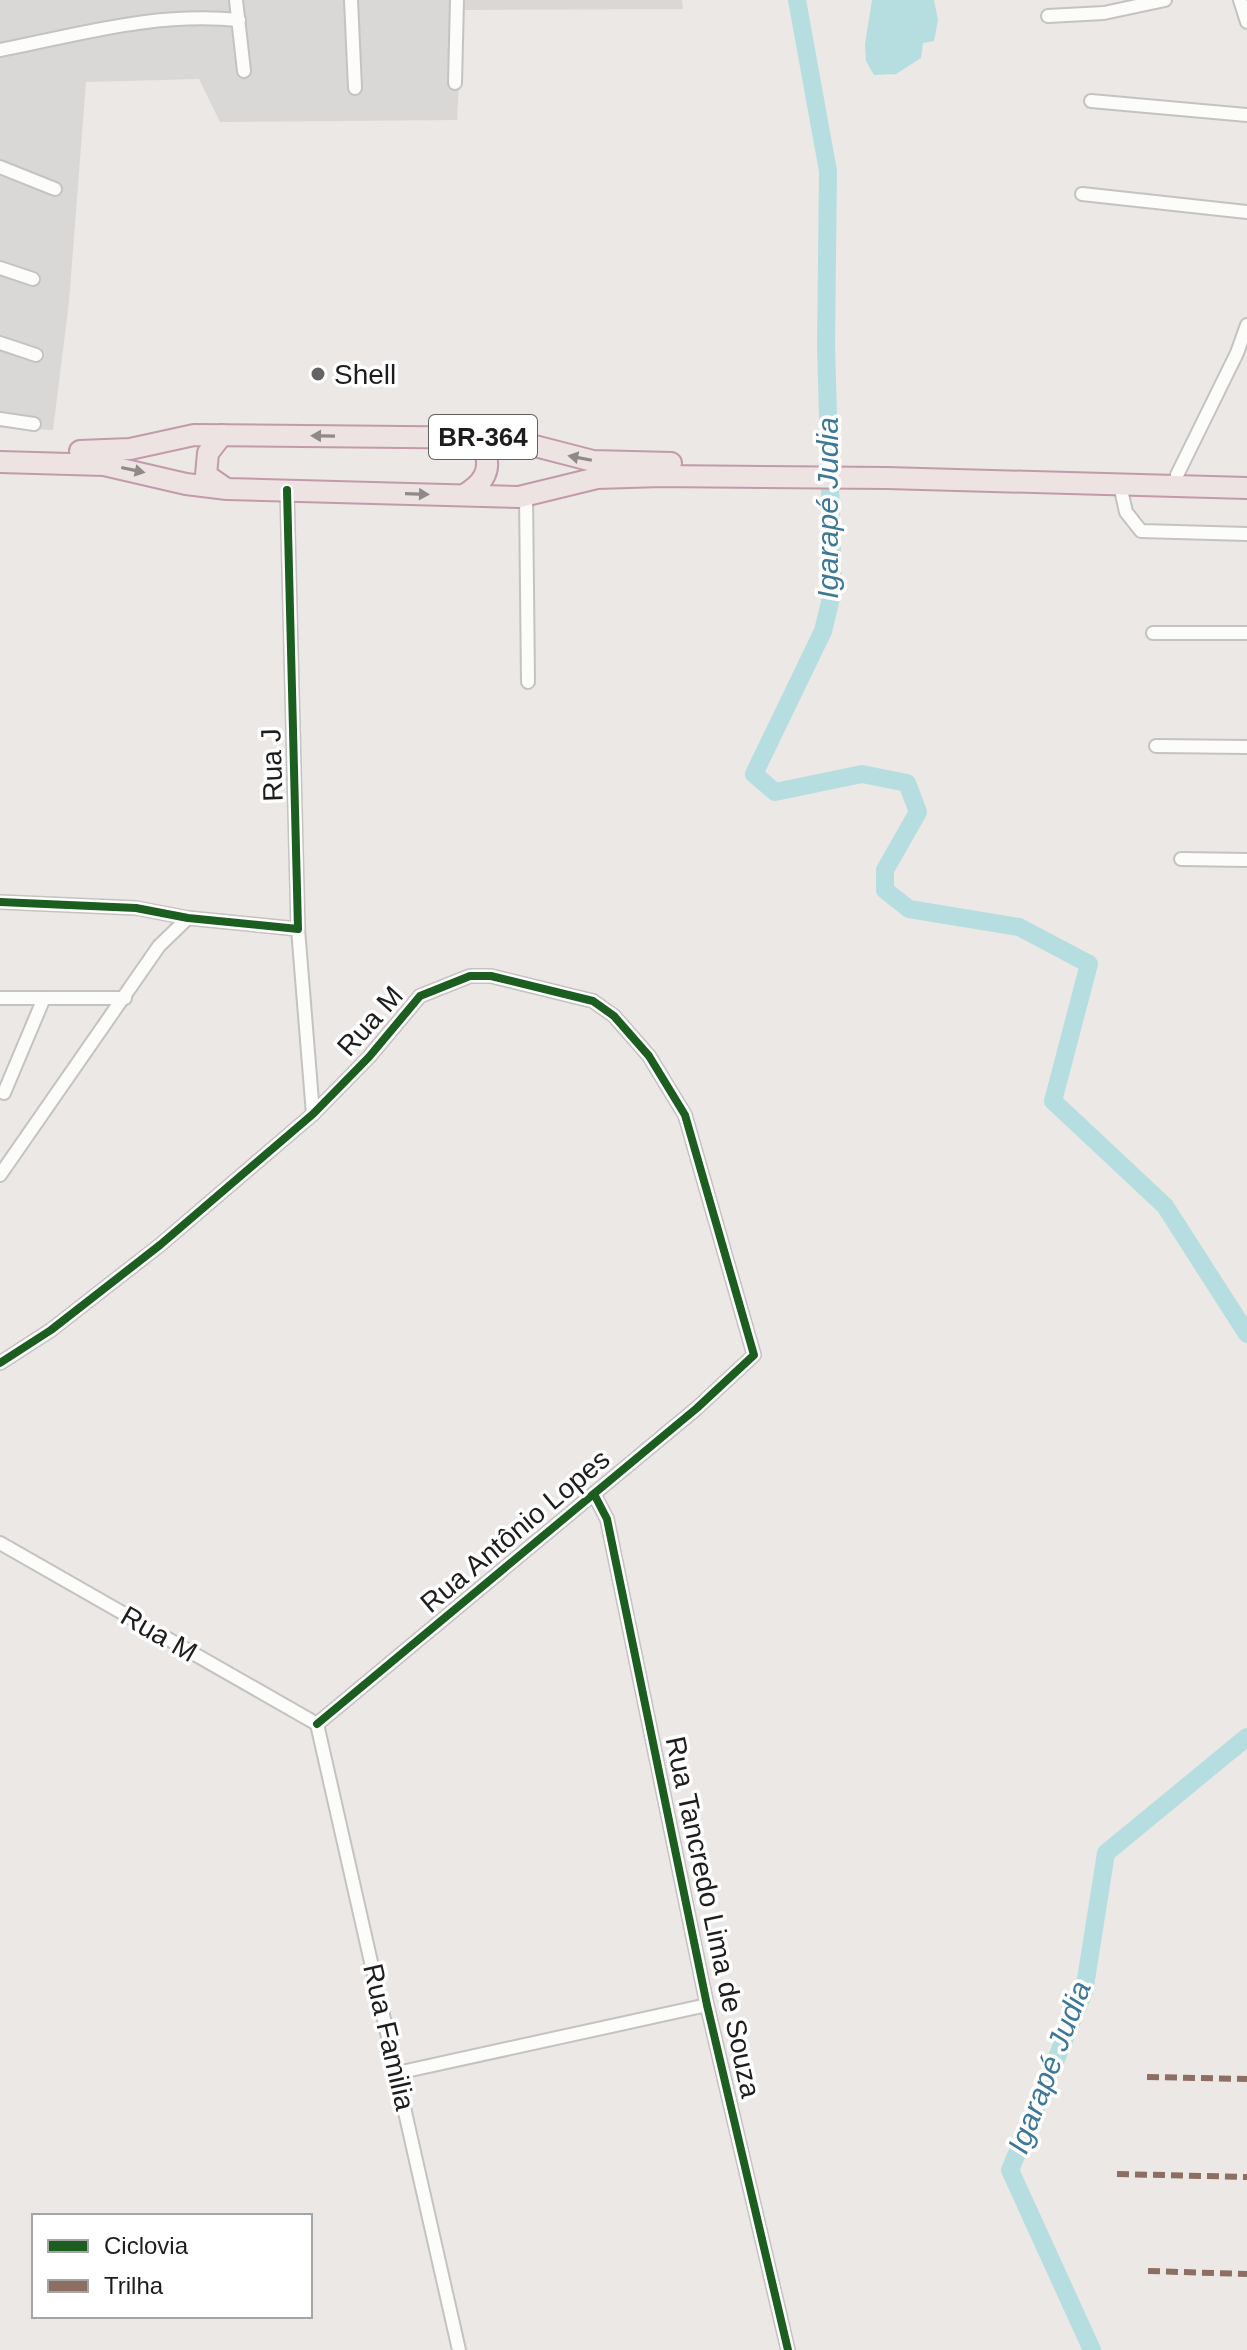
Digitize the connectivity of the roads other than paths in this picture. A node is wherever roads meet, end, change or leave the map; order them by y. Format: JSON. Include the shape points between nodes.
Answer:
{"nodes":[{"id":1,"x":236,"y":0,"type":"edge"},
{"id":2,"x":351,"y":0,"type":"edge"},
{"id":3,"x":457,"y":0,"type":"edge"},
{"id":4,"x":1165,"y":0,"type":"edge"},
{"id":5,"x":1243,"y":2,"type":"edge"},
{"id":6,"x":1048,"y":16,"type":"dead end"},
{"id":7,"x":239,"y":20,"type":"junction"},
{"id":8,"x":1247,"y":22,"type":"edge"},
{"id":9,"x":0,"y":50,"type":"edge"},
{"id":10,"x":244,"y":71,"type":"dead end"},
{"id":11,"x":455,"y":83,"type":"dead end"},
{"id":12,"x":355,"y":88,"type":"dead end"},
{"id":13,"x":1091,"y":101,"type":"dead end"},
{"id":14,"x":1247,"y":115,"type":"edge"},
{"id":15,"x":0,"y":167,"type":"edge"},
{"id":16,"x":55,"y":189,"type":"dead end"},
{"id":17,"x":1082,"y":194,"type":"dead end"},
{"id":18,"x":1247,"y":212,"type":"edge"},
{"id":19,"x":0,"y":268,"type":"edge"},
{"id":20,"x":33,"y":279,"type":"dead end"},
{"id":21,"x":1247,"y":325,"type":"edge"},
{"id":22,"x":0,"y":343,"type":"edge"},
{"id":23,"x":36,"y":355,"type":"dead end"},
{"id":24,"x":0,"y":419,"type":"edge"},
{"id":25,"x":34,"y":424,"type":"dead end"},
{"id":26,"x":222,"y":435,"type":"junction"},
{"id":27,"x":468,"y":437,"type":"junction"},
{"id":28,"x":0,"y":449,"type":"edge"},
{"id":29,"x":0,"y":462,"type":"edge"},
{"id":30,"x":742,"y":471,"type":"junction"},
{"id":31,"x":886,"y":472,"type":"junction"},
{"id":32,"x":1177,"y":475,"type":"junction"},
{"id":33,"x":1247,"y":475,"type":"edge"},
{"id":34,"x":1120,"y":485,"type":"junction"},
{"id":35,"x":1247,"y":488,"type":"edge"},
{"id":36,"x":227,"y":489,"type":"junction"},
{"id":37,"x":287,"y":490,"type":"junction"},
{"id":38,"x":464,"y":495,"type":"junction"},
{"id":39,"x":526,"y":495,"type":"junction"},
{"id":40,"x":1247,"y":534,"type":"edge"},
{"id":41,"x":1153,"y":633,"type":"dead end"},
{"id":42,"x":1247,"y":633,"type":"edge"},
{"id":43,"x":528,"y":682,"type":"dead end"},
{"id":44,"x":1156,"y":746,"type":"dead end"},
{"id":45,"x":1247,"y":747,"type":"edge"},
{"id":46,"x":1181,"y":859,"type":"dead end"},
{"id":47,"x":1247,"y":860,"type":"edge"},
{"id":48,"x":0,"y":902,"type":"edge"},
{"id":49,"x":188,"y":918,"type":"junction"},
{"id":50,"x":298,"y":929,"type":"junction"},
{"id":51,"x":0,"y":998,"type":"edge"},
{"id":52,"x":44,"y":998,"type":"junction"},
{"id":53,"x":125,"y":998,"type":"junction"},
{"id":54,"x":4,"y":1093,"type":"dead end"},
{"id":55,"x":313,"y":1114,"type":"junction"},
{"id":56,"x":0,"y":1175,"type":"edge"},
{"id":57,"x":0,"y":1363,"type":"edge"},
{"id":58,"x":740,"y":1371,"type":"joint"},
{"id":59,"x":594,"y":1494,"type":"junction"},
{"id":60,"x":0,"y":1543,"type":"edge"},
{"id":61,"x":317,"y":1724,"type":"junction"},
{"id":62,"x":707,"y":2005,"type":"junction"},
{"id":63,"x":397,"y":2073,"type":"junction"},
{"id":64,"x":459,"y":2350,"type":"edge"},
{"id":65,"x":788,"y":2350,"type":"edge"}],
"edges":[{"from":1,"to":7,"type":"street"},
{"from":2,"to":12,"type":"street"},
{"from":3,"to":11,"type":"street"},
{"from":4,"to":6,"type":"street","via":[[1104,13]]},
{"from":5,"to":8,"type":"street"},
{"from":7,"to":9,"type":"street","via":[[116,25]]},
{"from":7,"to":10,"type":"street"},
{"from":13,"to":14,"type":"street"},
{"from":15,"to":16,"type":"street"},
{"from":17,"to":18,"type":"street"},
{"from":19,"to":20,"type":"street"},
{"from":21,"to":32,"type":"street"},
{"from":22,"to":23,"type":"street"},
{"from":24,"to":25,"type":"street"},
{"from":27,"to":26,"type":"highway","number":"BR-364","one_way":true},
{"from":26,"to":28,"type":"highway","number":"BR-364","via":[[167,438],[101,452]]},
{"from":26,"to":36,"type":"highway","via":[[208,453],[206,475]]},
{"from":30,"to":27,"type":"highway","number":"BR-364","one_way":true,"via":[[593,461],[524,441]]},
{"from":27,"to":38,"type":"highway","via":[[485,452],[487,470]]},
{"from":29,"to":36,"type":"highway","number":"BR-364","one_way":true,"via":[[104,465]]},
{"from":30,"to":31,"type":"highway","number":"BR-364"},
{"from":30,"to":39,"type":"highway","number":"BR-364","via":[[597,478]]},
{"from":31,"to":32,"type":"highway","number":"BR-364"},
{"from":31,"to":34,"type":"highway","number":"BR-364"},
{"from":32,"to":33,"type":"highway","number":"BR-364"},
{"from":34,"to":35,"type":"highway","number":"BR-364"},
{"from":34,"to":40,"type":"street","via":[[1126,512],[1141,531]]},
{"from":36,"to":37,"type":"highway","number":"BR-364"},
{"from":37,"to":38,"type":"highway","number":"BR-364","one_way":true},
{"from":37,"to":50,"type":"street","name":"Rua J"},
{"from":38,"to":39,"type":"highway","number":"BR-364"},
{"from":39,"to":43,"type":"street"},
{"from":41,"to":42,"type":"street"},
{"from":44,"to":45,"type":"street"},
{"from":46,"to":47,"type":"street"},
{"from":48,"to":49,"type":"street","via":[[136,908]]},
{"from":49,"to":50,"type":"street"},
{"from":49,"to":53,"type":"street","via":[[159,946]]},
{"from":50,"to":55,"type":"street","name":"Rua J"},
{"from":51,"to":52,"type":"street"},
{"from":52,"to":53,"type":"street"},
{"from":52,"to":54,"type":"street"},
{"from":53,"to":56,"type":"street"},
{"from":55,"to":57,"type":"street","name":"Rua M","via":[[160,1245]]},
{"from":55,"to":58,"type":"street","name":"Rua M","via":[[420,996],[435,987],[470,976],[491,976],[593,1001],[614,1016],[649,1056],[685,1115],[754,1355]]},
{"from":58,"to":59,"type":"street","name":"Rua Antônio Lopes"},
{"from":59,"to":61,"type":"street","name":"Rua Antônio Lopes"},
{"from":59,"to":62,"type":"street","name":"Rua Tancredo Lima de Souza","via":[[607,1519]]},
{"from":60,"to":61,"type":"street","name":"Rua M"},
{"from":61,"to":63,"type":"street","name":"Rua Familia"},
{"from":62,"to":63,"type":"street"},
{"from":62,"to":65,"type":"street","name":"Rua Tancredo Lima de Souza"},
{"from":63,"to":64,"type":"street","name":"Rua Familia"}]}
